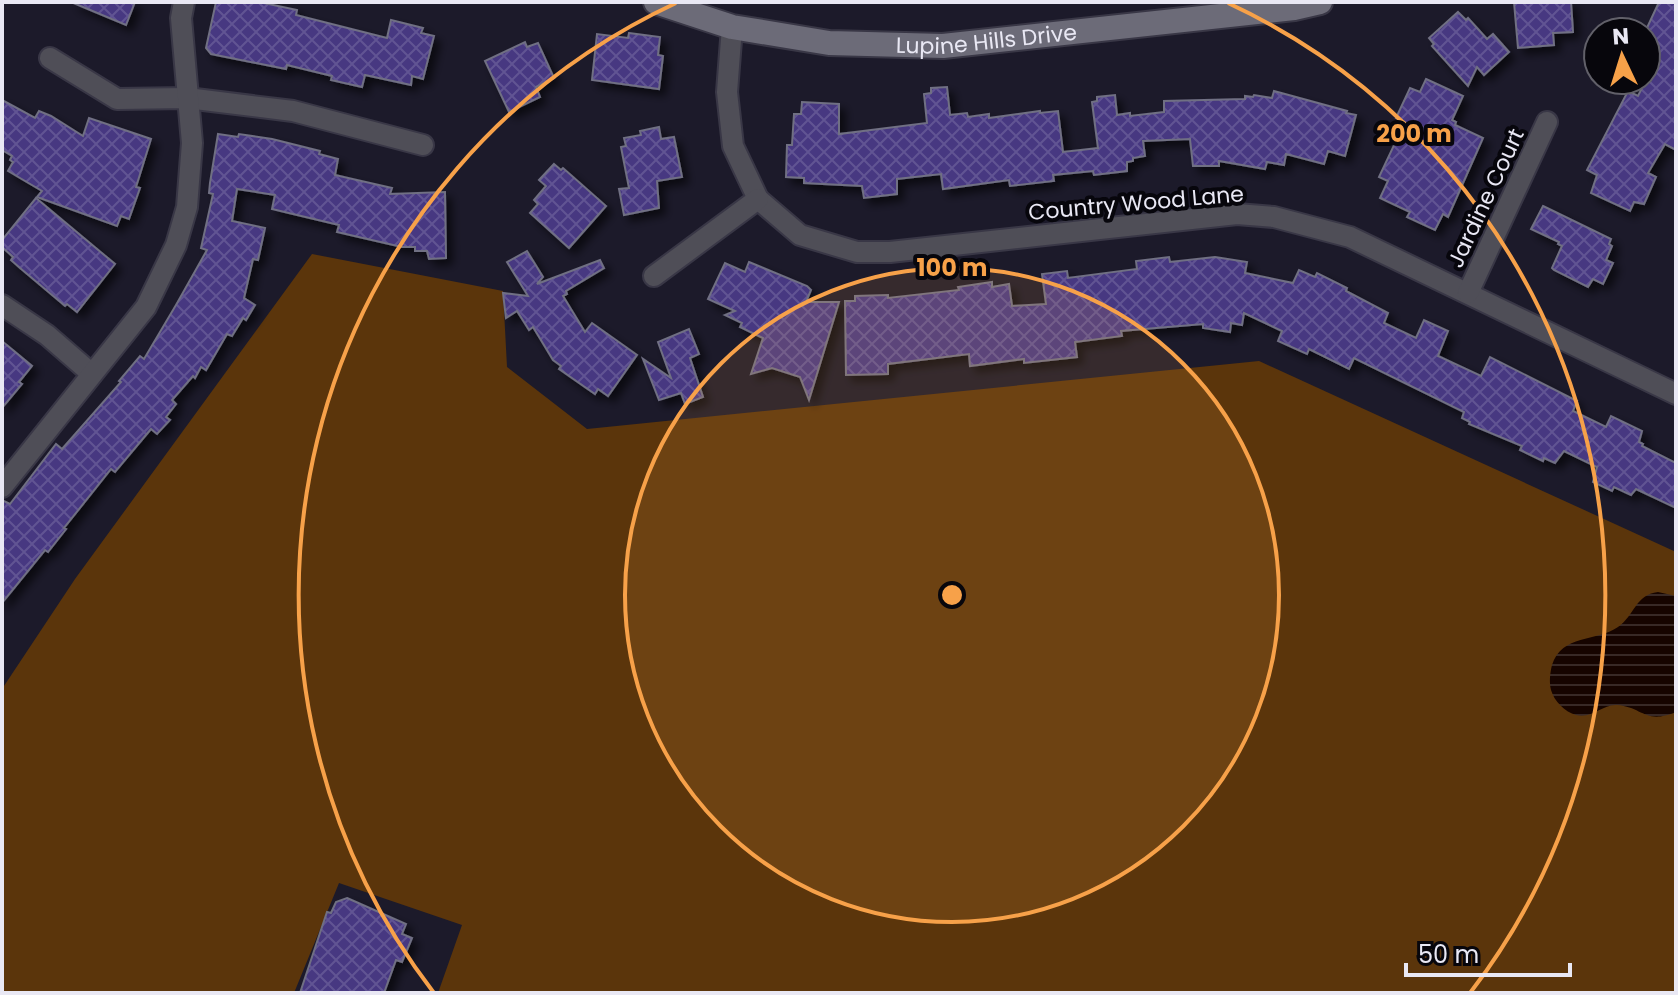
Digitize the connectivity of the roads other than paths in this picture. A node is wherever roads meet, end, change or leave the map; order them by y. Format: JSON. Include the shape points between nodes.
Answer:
{"nodes":[{"id":1,"x":184,"y":2,"type":"edge"},
{"id":2,"x":656,"y":2,"type":"edge"},
{"id":3,"x":1320,"y":2,"type":"edge"},
{"id":4,"x":732,"y":27,"type":"junction"},
{"id":5,"x":50,"y":58,"type":"dead end"},
{"id":6,"x":187,"y":98,"type":"junction"},
{"id":7,"x":1547,"y":122,"type":"dead end"},
{"id":8,"x":423,"y":145,"type":"dead end"},
{"id":9,"x":758,"y":199,"type":"junction"},
{"id":10,"x":654,"y":276,"type":"dead end"},
{"id":11,"x":1468,"y":293,"type":"junction"},
{"id":12,"x":2,"y":305,"type":"edge"},
{"id":13,"x":92,"y":374,"type":"junction"},
{"id":14,"x":1676,"y":394,"type":"edge"},
{"id":15,"x":2,"y":487,"type":"edge"}],
"edges":[{"from":1,"to":6,"type":"street"},
{"from":2,"to":4,"type":"street","name":"Lupine Hills Drive"},
{"from":3,"to":4,"type":"street","name":"Lupine Hills Drive","via":[[943,46],[829,43]]},
{"from":4,"to":9,"type":"street","name":"Country Wood Lane","via":[[727,92],[733,146]]},
{"from":5,"to":6,"type":"street","via":[[117,99]]},
{"from":6,"to":8,"type":"street","via":[[293,111]]},
{"from":6,"to":13,"type":"street","via":[[192,143],[187,207],[176,245],[146,307]]},
{"from":7,"to":11,"type":"street","name":"Jardine Court"},
{"from":9,"to":10,"type":"street"},
{"from":9,"to":11,"type":"street","name":"Country Wood Lane","via":[[800,235],[857,252],[1237,214],[1274,217],[1350,237]]},
{"from":11,"to":14,"type":"street","name":"Country Wood Lane"},
{"from":12,"to":13,"type":"street"},
{"from":13,"to":15,"type":"street"}]}
